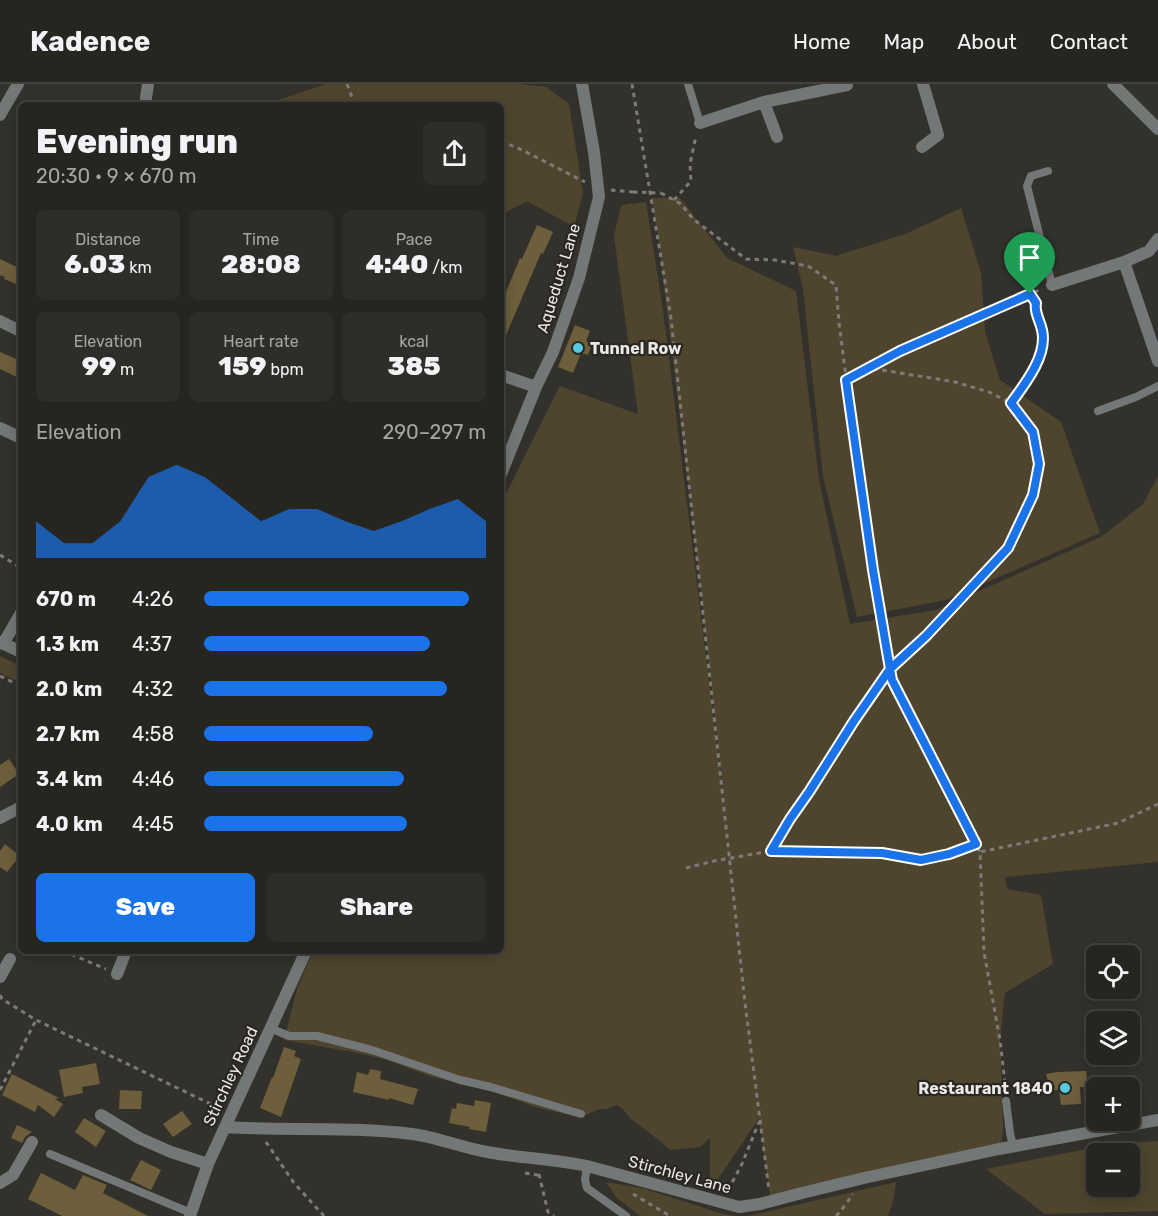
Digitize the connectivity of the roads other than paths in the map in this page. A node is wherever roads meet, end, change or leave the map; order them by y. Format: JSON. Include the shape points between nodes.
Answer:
{"nodes":[{"id":1,"x":18,"y":84,"type":"edge"},
{"id":2,"x":148,"y":84,"type":"edge"},
{"id":3,"x":582,"y":84,"type":"edge"},
{"id":4,"x":688,"y":84,"type":"edge"},
{"id":5,"x":849,"y":84,"type":"edge"},
{"id":6,"x":923,"y":84,"type":"edge"},
{"id":7,"x":1113,"y":84,"type":"edge"},
{"id":8,"x":145,"y":102,"type":"edge"},
{"id":9,"x":764,"y":102,"type":"junction"},
{"id":10,"x":0,"y":115,"type":"edge"},
{"id":11,"x":700,"y":123,"type":"joint"},
{"id":12,"x":1158,"y":129,"type":"edge"},
{"id":13,"x":777,"y":137,"type":"dead end"},
{"id":14,"x":922,"y":147,"type":"dead end"},
{"id":15,"x":1048,"y":171,"type":"dead end"},
{"id":16,"x":1158,"y":239,"type":"edge"},
{"id":17,"x":1124,"y":262,"type":"junction"},
{"id":18,"x":1052,"y":285,"type":"joint"},
{"id":19,"x":0,"y":321,"type":"edge"},
{"id":20,"x":18,"y":331,"type":"edge"},
{"id":21,"x":1158,"y":361,"type":"edge"},
{"id":22,"x":504,"y":376,"type":"edge"},
{"id":23,"x":1158,"y":386,"type":"edge"},
{"id":24,"x":536,"y":387,"type":"junction"},
{"id":25,"x":1098,"y":411,"type":"dead end"},
{"id":26,"x":0,"y":428,"type":"edge"},
{"id":27,"x":18,"y":437,"type":"edge"},
{"id":28,"x":504,"y":467,"type":"edge"},
{"id":29,"x":18,"y":618,"type":"edge"},
{"id":30,"x":1,"y":643,"type":"edge"},
{"id":31,"x":18,"y":651,"type":"edge"},
{"id":32,"x":18,"y":808,"type":"edge"},
{"id":33,"x":1,"y":816,"type":"edge"},
{"id":34,"x":125,"y":954,"type":"edge"},
{"id":35,"x":305,"y":954,"type":"edge"},
{"id":36,"x":10,"y":959,"type":"dead end"},
{"id":37,"x":117,"y":974,"type":"road end"},
{"id":38,"x":0,"y":977,"type":"edge"},
{"id":39,"x":270,"y":1028,"type":"junction"},
{"id":40,"x":1006,"y":1101,"type":"road end"},
{"id":41,"x":581,"y":1114,"type":"dead end"},
{"id":42,"x":101,"y":1115,"type":"dead end"},
{"id":43,"x":1158,"y":1120,"type":"edge"},
{"id":44,"x":225,"y":1127,"type":"junction"},
{"id":45,"x":32,"y":1142,"type":"dead end"},
{"id":46,"x":1013,"y":1146,"type":"junction"},
{"id":47,"x":50,"y":1154,"type":"dead end"},
{"id":48,"x":208,"y":1164,"type":"junction"},
{"id":49,"x":587,"y":1166,"type":"junction"},
{"id":50,"x":0,"y":1183,"type":"edge"},
{"id":51,"x":190,"y":1215,"type":"edge"},
{"id":52,"x":626,"y":1216,"type":"edge"}],
"edges":[{"from":1,"to":10,"type":"street"},
{"from":2,"to":8,"type":"street"},
{"from":3,"to":24,"type":"street","name":"Aqueduct Lane","via":[[599,197],[579,278]]},
{"from":4,"to":11,"type":"lane"},
{"from":5,"to":9,"type":"street"},
{"from":6,"to":14,"type":"street","via":[[938,135]]},
{"from":7,"to":12,"type":"street"},
{"from":9,"to":11,"type":"street"},
{"from":9,"to":13,"type":"street"},
{"from":15,"to":18,"type":"lane","via":[[1031,176],[1027,186]]},
{"from":16,"to":17,"type":"street","via":[[1149,251]]},
{"from":17,"to":18,"type":"street"},
{"from":17,"to":21,"type":"street"},
{"from":19,"to":20,"type":"street"},
{"from":22,"to":24,"type":"street"},
{"from":23,"to":25,"type":"lane"},
{"from":24,"to":28,"type":"street","name":"Aqueduct Lane"},
{"from":26,"to":27,"type":"street"},
{"from":29,"to":30,"type":"street"},
{"from":30,"to":31,"type":"street"},
{"from":32,"to":33,"type":"street"},
{"from":34,"to":37,"type":"street"},
{"from":35,"to":39,"type":"street","name":"Stirchley Road"},
{"from":36,"to":38,"type":"street"},
{"from":39,"to":41,"type":"lane","via":[[289,1036],[317,1036],[372,1050]]},
{"from":39,"to":44,"type":"street","name":"Stirchley Road"},
{"from":40,"to":46,"type":"lane"},
{"from":42,"to":48,"type":"street","via":[[139,1138]]},
{"from":43,"to":46,"type":"street","name":"Stirchley Lane"},
{"from":44,"to":48,"type":"street","name":"Stirchley Road"},
{"from":44,"to":49,"type":"street","name":"Stirchley Lane","via":[[337,1128],[414,1134],[487,1152]]},
{"from":45,"to":50,"type":"street","via":[[13,1175]]},
{"from":46,"to":49,"type":"street","name":"Stirchley Lane","bridge":true,"via":[[740,1207]]},
{"from":47,"to":51,"type":"lane"},
{"from":48,"to":51,"type":"street","name":"Stirchley Road"},
{"from":49,"to":52,"type":"lane","via":[[587,1188]]}]}
